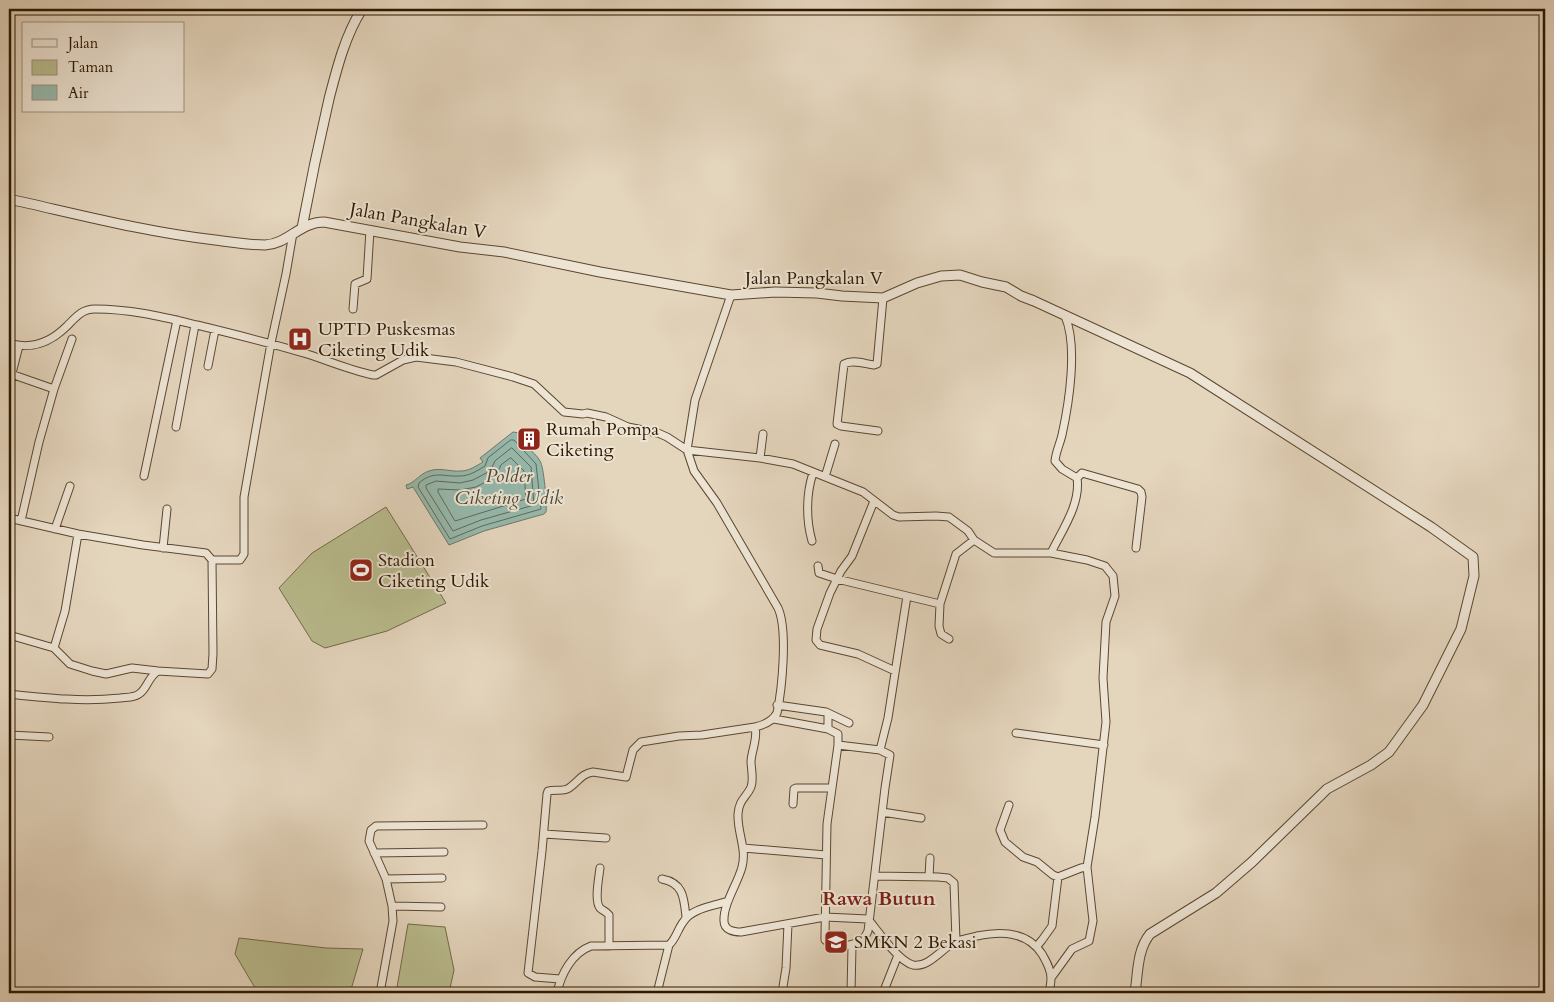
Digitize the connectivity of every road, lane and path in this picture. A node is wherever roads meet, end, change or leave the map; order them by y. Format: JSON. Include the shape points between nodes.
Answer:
{"nodes":[{"id":1,"x":362,"y":9,"type":"edge"},
{"id":2,"x":9,"y":199,"type":"edge"},
{"id":3,"x":302,"y":228,"type":"junction"},
{"id":4,"x":370,"y":230,"type":"junction"},
{"id":5,"x":293,"y":233,"type":"junction"},
{"id":6,"x":731,"y":295,"type":"junction"},
{"id":7,"x":883,"y":298,"type":"junction"},
{"id":8,"x":353,"y":309,"type":"dead end"},
{"id":9,"x":1065,"y":316,"type":"junction"},
{"id":10,"x":177,"y":320,"type":"junction"},
{"id":11,"x":195,"y":325,"type":"junction"},
{"id":12,"x":215,"y":330,"type":"junction"},
{"id":13,"x":72,"y":339,"type":"dead end"},
{"id":14,"x":9,"y":343,"type":"edge"},
{"id":15,"x":271,"y":343,"type":"junction"},
{"id":16,"x":19,"y":346,"type":"junction"},
{"id":17,"x":208,"y":366,"type":"dead end"},
{"id":18,"x":11,"y":374,"type":"junction"},
{"id":19,"x":9,"y":385,"type":"edge"},
{"id":20,"x":54,"y":389,"type":"junction"},
{"id":21,"x":176,"y":427,"type":"dead end"},
{"id":22,"x":878,"y":432,"type":"dead end"},
{"id":23,"x":763,"y":434,"type":"dead end"},
{"id":24,"x":835,"y":444,"type":"dead end"},
{"id":25,"x":687,"y":450,"type":"junction"},
{"id":26,"x":760,"y":458,"type":"junction"},
{"id":27,"x":813,"y":473,"type":"junction"},
{"id":28,"x":144,"y":476,"type":"dead end"},
{"id":29,"x":825,"y":477,"type":"junction"},
{"id":30,"x":1076,"y":478,"type":"junction"},
{"id":31,"x":70,"y":486,"type":"dead end"},
{"id":32,"x":874,"y":501,"type":"junction"},
{"id":33,"x":167,"y":509,"type":"dead end"},
{"id":34,"x":9,"y":518,"type":"edge"},
{"id":35,"x":20,"y":521,"type":"junction"},
{"id":36,"x":55,"y":529,"type":"junction"},
{"id":37,"x":78,"y":534,"type":"junction"},
{"id":38,"x":974,"y":540,"type":"junction"},
{"id":39,"x":812,"y":541,"type":"dead end"},
{"id":40,"x":163,"y":548,"type":"junction"},
{"id":41,"x":1136,"y":548,"type":"dead end"},
{"id":42,"x":1051,"y":553,"type":"junction"},
{"id":43,"x":212,"y":560,"type":"junction"},
{"id":44,"x":818,"y":566,"type":"dead end"},
{"id":45,"x":837,"y":579,"type":"junction"},
{"id":46,"x":907,"y":596,"type":"junction"},
{"id":47,"x":940,"y":604,"type":"junction"},
{"id":48,"x":9,"y":636,"type":"edge"},
{"id":49,"x":949,"y":640,"type":"dead end"},
{"id":50,"x":54,"y":648,"type":"junction"},
{"id":51,"x":158,"y":671,"type":"junction"},
{"id":52,"x":895,"y":671,"type":"junction"},
{"id":53,"x":9,"y":694,"type":"edge"},
{"id":54,"x":777,"y":705,"type":"junction"},
{"id":55,"x":828,"y":713,"type":"junction"},
{"id":56,"x":774,"y":719,"type":"junction"},
{"id":57,"x":849,"y":723,"type":"dead end"},
{"id":58,"x":755,"y":727,"type":"junction"},
{"id":59,"x":828,"y":729,"type":"junction"},
{"id":60,"x":1016,"y":733,"type":"dead end"},
{"id":61,"x":9,"y":735,"type":"edge"},
{"id":62,"x":49,"y":737,"type":"dead end"},
{"id":63,"x":838,"y":745,"type":"junction"},
{"id":64,"x":1104,"y":745,"type":"junction"},
{"id":65,"x":880,"y":750,"type":"junction"},
{"id":66,"x":832,"y":788,"type":"junction"},
{"id":67,"x":793,"y":804,"type":"dead end"},
{"id":68,"x":1009,"y":805,"type":"dead end"},
{"id":69,"x":882,"y":812,"type":"junction"},
{"id":70,"x":921,"y":818,"type":"dead end"},
{"id":71,"x":483,"y":825,"type":"dead end"},
{"id":72,"x":544,"y":834,"type":"junction"},
{"id":73,"x":606,"y":838,"type":"dead end"},
{"id":74,"x":743,"y":848,"type":"junction"},
{"id":75,"x":444,"y":852,"type":"dead end"},
{"id":76,"x":374,"y":853,"type":"junction"},
{"id":77,"x":826,"y":855,"type":"junction"},
{"id":78,"x":930,"y":858,"type":"dead end"},
{"id":79,"x":1087,"y":867,"type":"junction"},
{"id":80,"x":600,"y":868,"type":"dead end"},
{"id":81,"x":875,"y":876,"type":"junction"},
{"id":82,"x":929,"y":876,"type":"junction"},
{"id":83,"x":1058,"y":877,"type":"junction"},
{"id":84,"x":442,"y":878,"type":"dead end"},
{"id":85,"x":386,"y":879,"type":"junction"},
{"id":86,"x":662,"y":879,"type":"dead end"},
{"id":87,"x":728,"y":902,"type":"junction"},
{"id":88,"x":392,"y":906,"type":"junction"},
{"id":89,"x":441,"y":907,"type":"dead end"},
{"id":90,"x":686,"y":917,"type":"junction"},
{"id":91,"x":825,"y":917,"type":"junction"},
{"id":92,"x":868,"y":919,"type":"junction"},
{"id":93,"x":788,"y":924,"type":"junction"},
{"id":94,"x":956,"y":942,"type":"junction"},
{"id":95,"x":669,"y":945,"type":"junction"},
{"id":96,"x":609,"y":946,"type":"junction"},
{"id":97,"x":852,"y":946,"type":"junction"},
{"id":98,"x":1037,"y":946,"type":"junction"},
{"id":99,"x":898,"y":955,"type":"junction"},
{"id":100,"x":1051,"y":978,"type":"junction"},
{"id":101,"x":560,"y":979,"type":"junction"},
{"id":102,"x":380,"y":992,"type":"edge"},
{"id":103,"x":557,"y":993,"type":"edge"},
{"id":104,"x":657,"y":993,"type":"edge"},
{"id":105,"x":782,"y":993,"type":"edge"},
{"id":106,"x":851,"y":993,"type":"edge"},
{"id":107,"x":883,"y":993,"type":"edge"},
{"id":108,"x":1049,"y":993,"type":"edge"},
{"id":109,"x":1135,"y":993,"type":"edge"}],
"edges":[{"from":1,"to":3,"type":"street","via":[[337,70]]},
{"from":2,"to":5,"type":"street","name":"Jalan Pangkalan V","via":[[185,237],[267,245]]},
{"from":3,"to":4,"type":"street","name":"Jalan Pangkalan V","via":[[310,223],[324,222]]},
{"from":3,"to":5,"type":"street","name":"Jalan Pangkalan V"},
{"from":4,"to":6,"type":"street","name":"Jalan Pangkalan V"},
{"from":4,"to":8,"type":"street","via":[[367,279],[355,284]]},
{"from":5,"to":15,"type":"street"},
{"from":6,"to":7,"type":"street","name":"Jalan Pangkalan V","via":[[775,292]]},
{"from":6,"to":25,"type":"street","via":[[695,400]]},
{"from":7,"to":9,"type":"street","name":"Jalan Pangkalan V","via":[[917,283],[960,275],[1006,287]]},
{"from":7,"to":22,"type":"street","via":[[877,364],[844,364],[836,424]]},
{"from":9,"to":30,"type":"street","via":[[1070,330],[1069,397],[1055,460],[1062,470]]},
{"from":9,"to":109,"type":"street","name":"Jalan Pangkalan V","via":[[1190,373],[1431,526],[1473,558],[1475,570],[1461,629],[1423,705],[1389,752],[1327,789],[1216,893],[1150,934],[1140,950]]},
{"from":10,"to":11,"type":"street"},
{"from":10,"to":16,"type":"street","via":[[148,313],[92,309],[79,313],[50,340]]},
{"from":10,"to":28,"type":"street"},
{"from":11,"to":12,"type":"street"},
{"from":11,"to":21,"type":"street"},
{"from":12,"to":15,"type":"street"},
{"from":12,"to":17,"type":"street"},
{"from":13,"to":20,"type":"street"},
{"from":14,"to":16,"type":"street"},
{"from":15,"to":25,"type":"street","via":[[373,375],[416,357],[456,362],[528,381],[564,412],[606,416],[628,427],[658,433]]},
{"from":15,"to":43,"type":"street","via":[[244,497],[244,554],[236,561]]},
{"from":16,"to":18,"type":"street"},
{"from":18,"to":19,"type":"street"},
{"from":18,"to":20,"type":"street"},
{"from":20,"to":35,"type":"street"},
{"from":23,"to":26,"type":"street"},
{"from":24,"to":29,"type":"street"},
{"from":25,"to":26,"type":"street"},
{"from":25,"to":54,"type":"street","via":[[694,471],[717,503],[782,616],[784,630]]},
{"from":26,"to":27,"type":"street","via":[[793,464]]},
{"from":27,"to":29,"type":"street"},
{"from":27,"to":39,"type":"street","via":[[808,511]]},
{"from":29,"to":32,"type":"street","via":[[863,492]]},
{"from":30,"to":41,"type":"street","via":[[1082,473],[1141,492]]},
{"from":30,"to":42,"type":"street","via":[[1077,497]]},
{"from":31,"to":36,"type":"street"},
{"from":32,"to":38,"type":"street","via":[[899,517],[949,518],[968,530]]},
{"from":32,"to":45,"type":"street","via":[[852,556]]},
{"from":33,"to":40,"type":"street"},
{"from":34,"to":35,"type":"street"},
{"from":35,"to":36,"type":"street"},
{"from":36,"to":37,"type":"street"},
{"from":37,"to":40,"type":"street"},
{"from":37,"to":50,"type":"street","via":[[65,611]]},
{"from":38,"to":42,"type":"street","via":[[994,553]]},
{"from":38,"to":47,"type":"street","via":[[956,554]]},
{"from":40,"to":43,"type":"street","via":[[206,553]]},
{"from":42,"to":64,"type":"street","via":[[1105,566],[1113,576],[1115,596],[1106,622],[1103,662]]},
{"from":43,"to":51,"type":"street","via":[[211,672]]},
{"from":44,"to":45,"type":"street","via":[[819,573]]},
{"from":45,"to":46,"type":"street"},
{"from":45,"to":52,"type":"street","via":[[817,629],[817,643],[858,654]]},
{"from":46,"to":47,"type":"street"},
{"from":46,"to":52,"type":"street"},
{"from":47,"to":49,"type":"street","via":[[939,626],[941,634]]},
{"from":48,"to":50,"type":"street"},
{"from":50,"to":51,"type":"street","via":[[70,664],[92,671],[106,674],[132,668]]},
{"from":51,"to":53,"type":"street","via":[[140,694],[134,696],[81,701]]},
{"from":52,"to":65,"type":"street","via":[[886,734]]},
{"from":54,"to":55,"type":"street"},
{"from":54,"to":56,"type":"street"},
{"from":55,"to":57,"type":"street"},
{"from":55,"to":59,"type":"street"},
{"from":56,"to":58,"type":"street"},
{"from":56,"to":59,"type":"street"},
{"from":58,"to":72,"type":"street","via":[[641,742],[633,750],[626,777],[593,772],[583,774],[566,790],[548,791]]},
{"from":58,"to":74,"type":"street","via":[[752,785],[743,797],[738,813]]},
{"from":59,"to":63,"type":"street","via":[[838,734]]},
{"from":60,"to":64,"type":"street"},
{"from":61,"to":62,"type":"street"},
{"from":63,"to":65,"type":"street"},
{"from":63,"to":66,"type":"street"},
{"from":64,"to":79,"type":"street"},
{"from":65,"to":69,"type":"street","via":[[888,753],[890,761]]},
{"from":66,"to":67,"type":"street","via":[[796,788]]},
{"from":66,"to":77,"type":"street"},
{"from":68,"to":83,"type":"street","via":[[1000,830],[1004,842]]},
{"from":69,"to":70,"type":"street"},
{"from":69,"to":81,"type":"street"},
{"from":71,"to":76,"type":"street","via":[[376,826],[371,830],[369,841]]},
{"from":72,"to":73,"type":"street"},
{"from":72,"to":101,"type":"street","via":[[528,973],[535,977]]},
{"from":74,"to":77,"type":"street"},
{"from":74,"to":87,"type":"street","via":[[743,864]]},
{"from":75,"to":76,"type":"street"},
{"from":76,"to":85,"type":"street"},
{"from":77,"to":91,"type":"street"},
{"from":78,"to":82,"type":"street"},
{"from":79,"to":83,"type":"street"},
{"from":79,"to":100,"type":"street","via":[[1093,921],[1089,941],[1072,949]]},
{"from":80,"to":96,"type":"street","via":[[597,901],[609,915]]},
{"from":81,"to":82,"type":"street"},
{"from":81,"to":92,"type":"street"},
{"from":82,"to":94,"type":"street","via":[[948,878],[954,883]]},
{"from":83,"to":98,"type":"street","via":[[1052,926]]},
{"from":84,"to":85,"type":"street"},
{"from":85,"to":88,"type":"street"},
{"from":86,"to":90,"type":"street","via":[[673,881],[678,886],[685,903]]},
{"from":87,"to":90,"type":"street"},
{"from":87,"to":93,"type":"street","via":[[724,921],[730,930],[741,932]]},
{"from":88,"to":89,"type":"street"},
{"from":88,"to":102,"type":"street","via":[[393,921]]},
{"from":90,"to":95,"type":"street"},
{"from":91,"to":92,"type":"street"},
{"from":91,"to":93,"type":"street"},
{"from":91,"to":97,"type":"street","via":[[826,942]]},
{"from":92,"to":97,"type":"street","via":[[864,938]]},
{"from":92,"to":99,"type":"street"},
{"from":93,"to":105,"type":"street"},
{"from":94,"to":98,"type":"street","via":[[992,933],[1012,933]]},
{"from":94,"to":99,"type":"street","via":[[924,964],[912,964]]},
{"from":95,"to":96,"type":"street"},
{"from":95,"to":104,"type":"street"},
{"from":96,"to":101,"type":"street","via":[[591,946],[577,953]]},
{"from":97,"to":106,"type":"street"},
{"from":98,"to":100,"type":"street","via":[[1047,962]]},
{"from":99,"to":107,"type":"street"},
{"from":100,"to":108,"type":"street"},
{"from":101,"to":103,"type":"street"}]}
